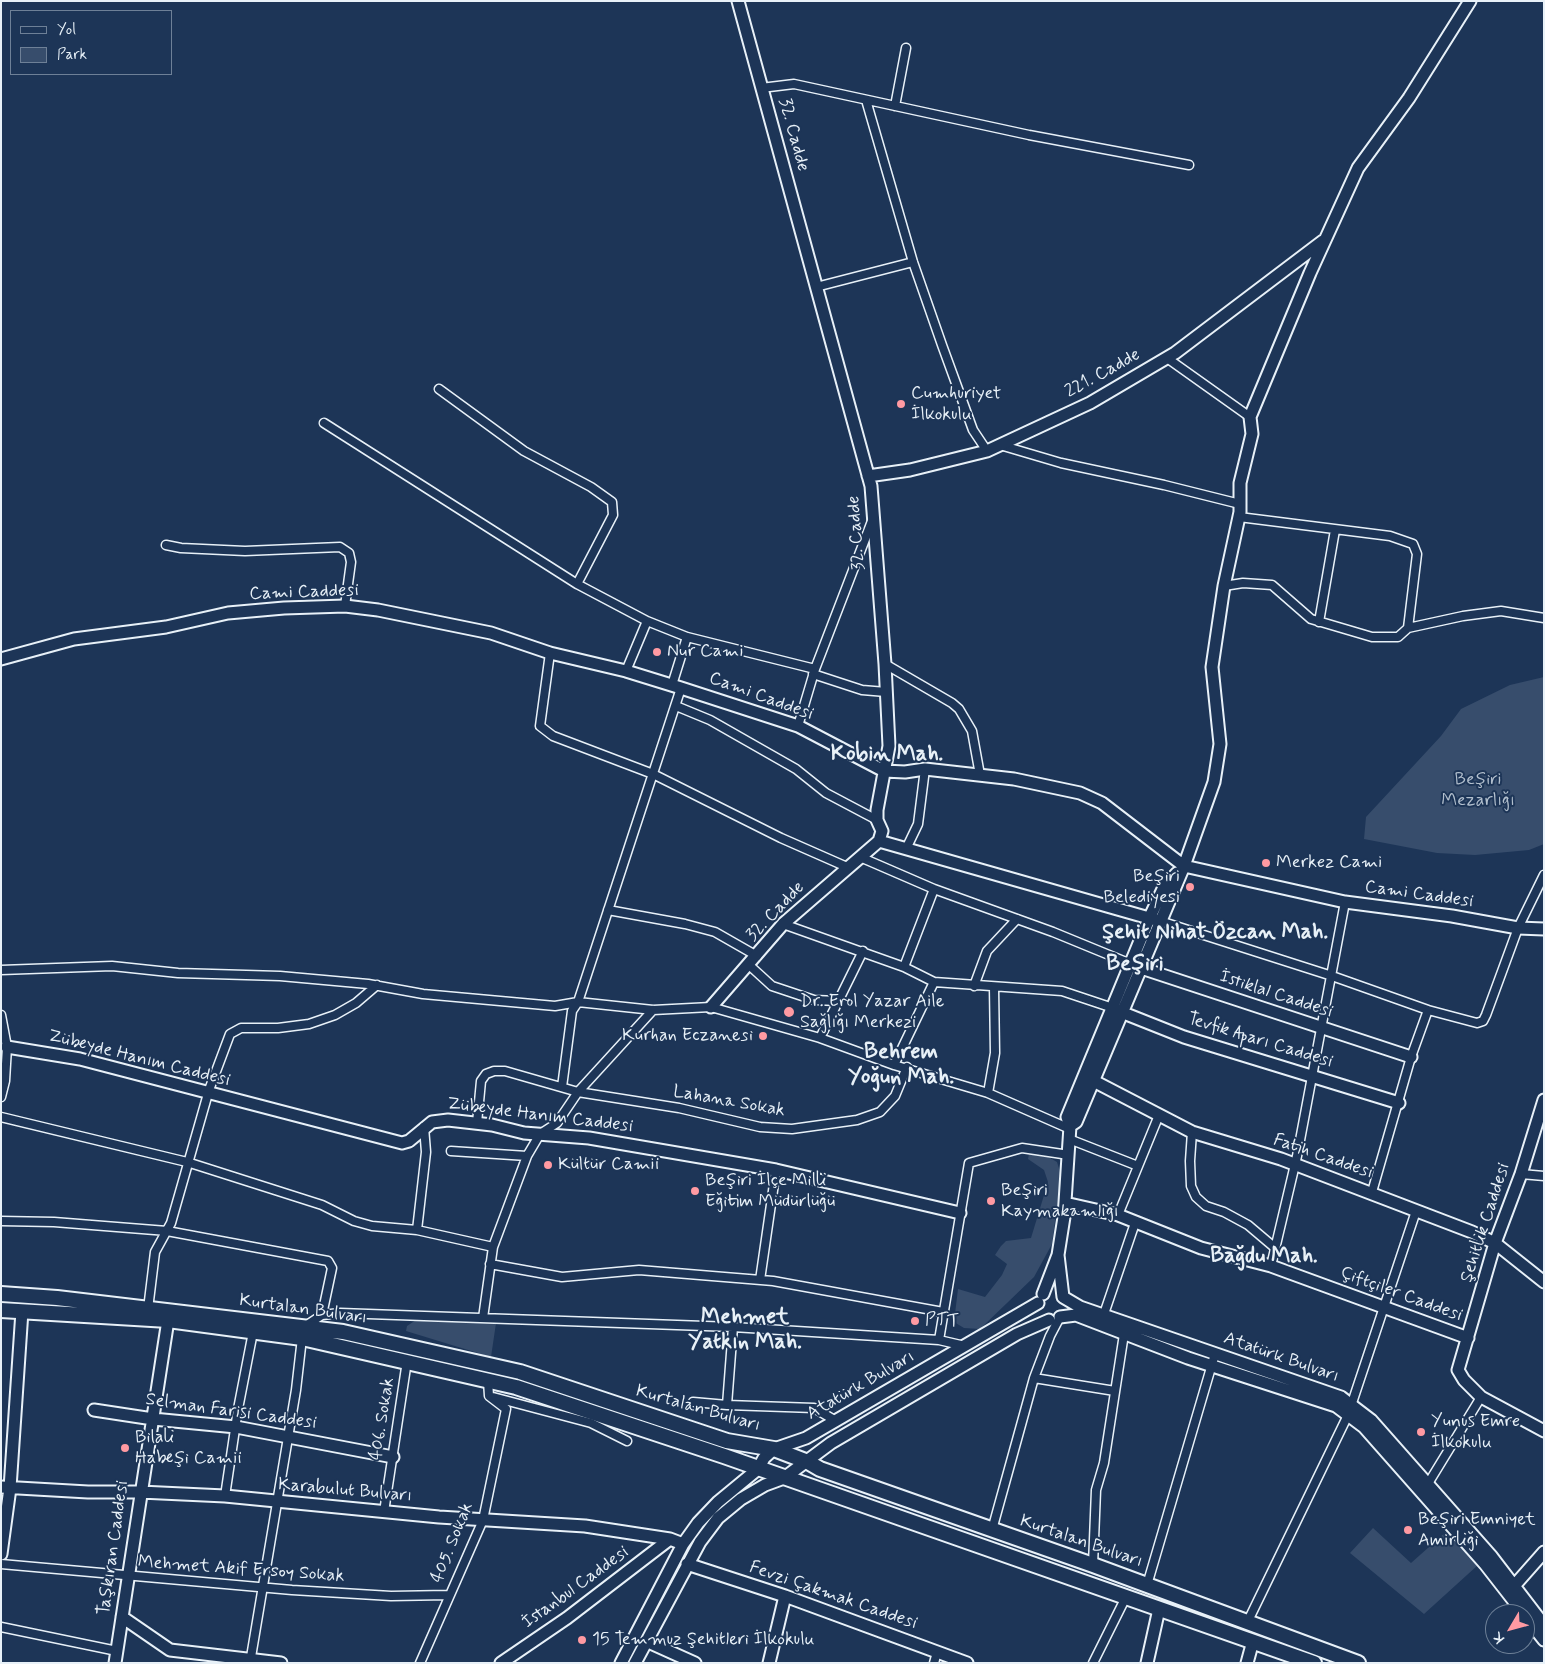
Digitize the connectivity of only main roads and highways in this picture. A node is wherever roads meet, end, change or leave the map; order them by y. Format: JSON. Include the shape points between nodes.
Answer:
{"nodes":[{"id":1,"x":1,"y":1294,"type":"edge"},
{"id":2,"x":1,"y":1310,"type":"edge"},
{"id":3,"x":303,"y":1333,"type":"junction"},
{"id":4,"x":1314,"y":1663,"type":"edge"},
{"id":5,"x":1358,"y":1663,"type":"edge"}],
"edges":[{"from":1,"to":3,"type":"highway","name":"Kurtalan Bulvarı","via":[[148,1309]]},
{"from":2,"to":3,"type":"highway","name":"Kurtalan Bulvarı","via":[[168,1320],[253,1332]]},
{"from":3,"to":4,"type":"highway","name":"Kurtalan Bulvarı","via":[[516,1387]]},
{"from":3,"to":5,"type":"highway","name":"Kurtalan Bulvarı","via":[[343,1332],[520,1372],[727,1441],[774,1449],[820,1469]]}]}
